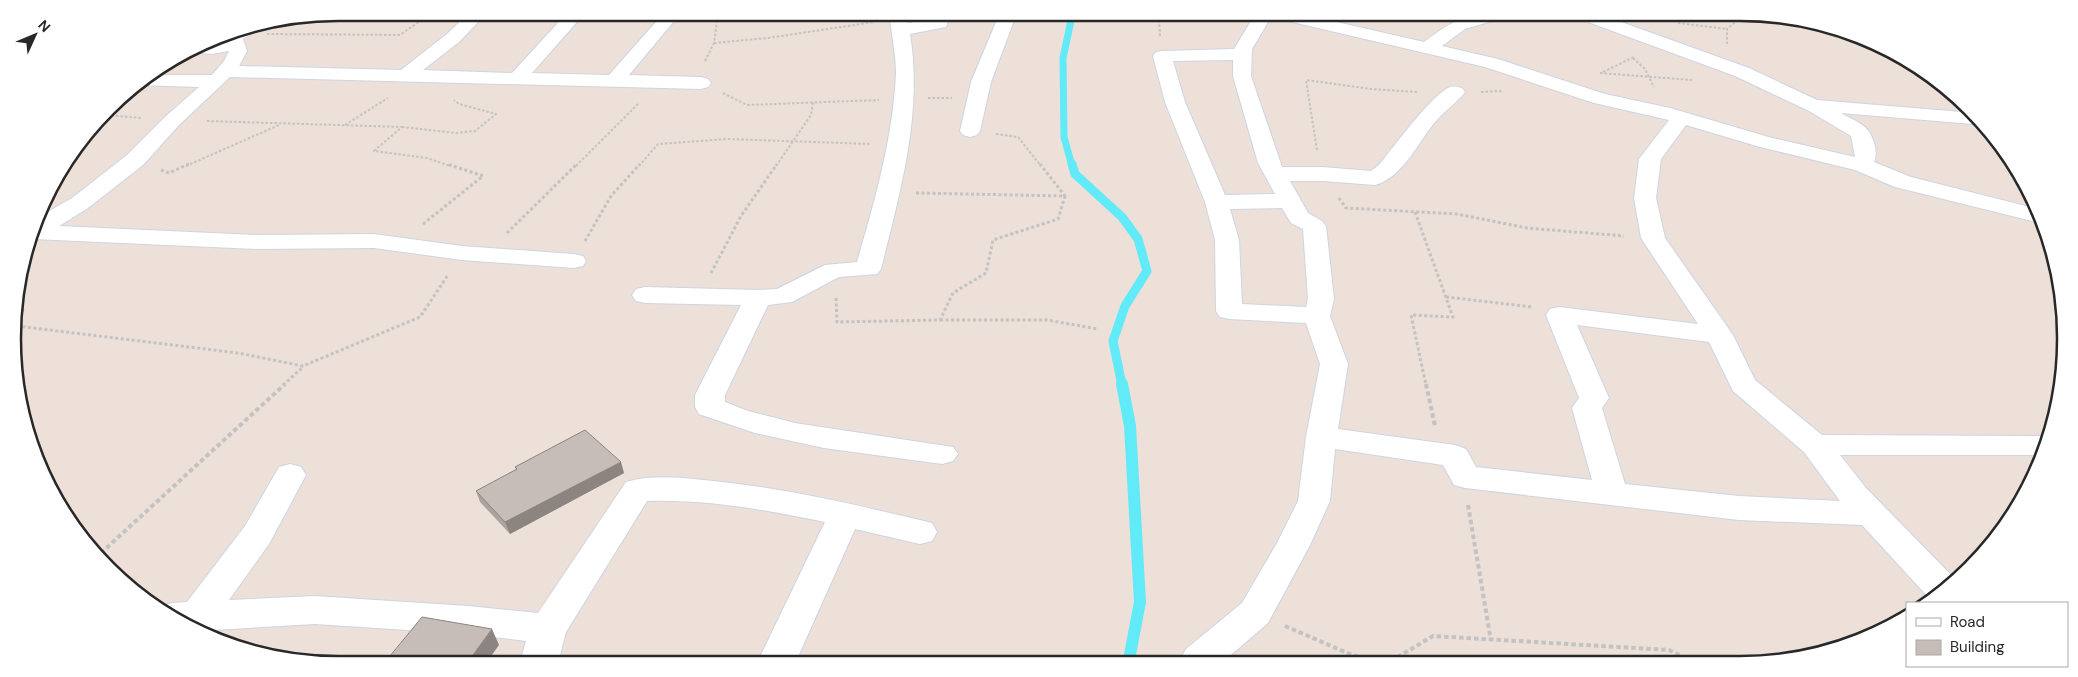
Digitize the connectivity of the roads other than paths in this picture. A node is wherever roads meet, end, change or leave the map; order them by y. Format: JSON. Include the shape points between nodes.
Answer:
{"nodes":[{"id":1,"x":471,"y":21,"type":"edge"},
{"id":2,"x":570,"y":21,"type":"edge"},
{"id":3,"x":666,"y":21,"type":"edge"},
{"id":4,"x":940,"y":21,"type":"edge"},
{"id":5,"x":1006,"y":21,"type":"edge"},
{"id":6,"x":1259,"y":21,"type":"edge"},
{"id":7,"x":1310,"y":21,"type":"edge"},
{"id":8,"x":1474,"y":21,"type":"edge"},
{"id":9,"x":1602,"y":21,"type":"edge"},
{"id":10,"x":900,"y":22,"type":"edge"},
{"id":11,"x":238,"y":37,"type":"edge"},
{"id":12,"x":232,"y":40,"type":"edge"},
{"id":13,"x":209,"y":49,"type":"edge"},
{"id":14,"x":1426,"y":49,"type":"junction"},
{"id":15,"x":1243,"y":54,"type":"junction"},
{"id":16,"x":415,"y":75,"type":"junction"},
{"id":17,"x":221,"y":76,"type":"junction"},
{"id":18,"x":516,"y":79,"type":"junction"},
{"id":19,"x":155,"y":80,"type":"edge"},
{"id":20,"x":614,"y":81,"type":"junction"},
{"id":21,"x":698,"y":83,"type":"road end"},
{"id":22,"x":1455,"y":92,"type":"dead end"},
{"id":23,"x":1809,"y":104,"type":"junction"},
{"id":24,"x":1682,"y":117,"type":"junction"},
{"id":25,"x":1969,"y":119,"type":"edge"},
{"id":26,"x":970,"y":131,"type":"road end"},
{"id":27,"x":1862,"y":165,"type":"junction"},
{"id":28,"x":1275,"y":174,"type":"junction"},
{"id":29,"x":1290,"y":201,"type":"junction"},
{"id":30,"x":1218,"y":202,"type":"junction"},
{"id":31,"x":2032,"y":214,"type":"edge"},
{"id":32,"x":42,"y":227,"type":"edge"},
{"id":33,"x":40,"y":231,"type":"edge"},
{"id":34,"x":574,"y":261,"type":"road end"},
{"id":35,"x":645,"y":295,"type":"dead end"},
{"id":36,"x":758,"y":298,"type":"junction"},
{"id":37,"x":1317,"y":316,"type":"junction"},
{"id":38,"x":1719,"y":335,"type":"junction"},
{"id":39,"x":1321,"y":437,"type":"junction"},
{"id":40,"x":1815,"y":445,"type":"junction"},
{"id":41,"x":2038,"y":445,"type":"edge"},
{"id":42,"x":942,"y":454,"type":"dead end"},
{"id":43,"x":290,"y":476,"type":"dead end"},
{"id":44,"x":1612,"y":493,"type":"junction"},
{"id":45,"x":845,"y":514,"type":"junction"},
{"id":46,"x":1871,"y":514,"type":"junction"},
{"id":47,"x":920,"y":532,"type":"dead end"},
{"id":48,"x":1939,"y":585,"type":"edge"},
{"id":49,"x":185,"y":616,"type":"edge"},
{"id":50,"x":187,"y":617,"type":"edge"},
{"id":51,"x":544,"y":644,"type":"edge"},
{"id":52,"x":779,"y":656,"type":"edge"},
{"id":53,"x":1205,"y":656,"type":"edge"}],
"edges":[{"from":1,"to":16,"type":"street"},
{"from":2,"to":18,"type":"street"},
{"from":3,"to":20,"type":"street"},
{"from":4,"to":10,"type":"street"},
{"from":5,"to":26,"type":"street","via":[[981,82]]},
{"from":6,"to":15,"type":"street"},
{"from":7,"to":14,"type":"street"},
{"from":8,"to":14,"type":"street","via":[[1459,25]]},
{"from":9,"to":23,"type":"street","via":[[1742,72]]},
{"from":10,"to":36,"type":"street","via":[[905,72],[903,99],[888,192],[868,269],[834,270],[782,296]]},
{"from":11,"to":17,"type":"street","via":[[238,51]]},
{"from":12,"to":13,"type":"street"},
{"from":14,"to":24,"type":"street","via":[[1491,63],[1602,99]]},
{"from":15,"to":28,"type":"street","via":[[1242,76]]},
{"from":15,"to":30,"type":"street","via":[[1162,56],[1176,102]]},
{"from":16,"to":17,"type":"street"},
{"from":16,"to":18,"type":"street"},
{"from":17,"to":19,"type":"street"},
{"from":17,"to":32,"type":"street","via":[[132,163]]},
{"from":18,"to":20,"type":"street"},
{"from":20,"to":21,"type":"street"},
{"from":22,"to":28,"type":"street","via":[[1429,116],[1387,170],[1375,178]]},
{"from":23,"to":25,"type":"street"},
{"from":23,"to":27,"type":"street","via":[[1861,133],[1866,155]]},
{"from":24,"to":27,"type":"street","via":[[1767,143]]},
{"from":24,"to":38,"type":"street","via":[[1650,159],[1645,198],[1654,238]]},
{"from":27,"to":31,"type":"street","via":[[1903,182]]},
{"from":28,"to":29,"type":"street"},
{"from":29,"to":30,"type":"street"},
{"from":29,"to":37,"type":"street","via":[[1299,218],[1314,226],[1321,299]]},
{"from":30,"to":37,"type":"street","via":[[1227,240],[1229,311]]},
{"from":33,"to":34,"type":"street","via":[[257,242],[374,241],[462,253]]},
{"from":35,"to":36,"type":"street"},
{"from":36,"to":42,"type":"street","via":[[710,395],[710,407],[736,418],[794,433]]},
{"from":37,"to":39,"type":"street","via":[[1334,364]]},
{"from":38,"to":40,"type":"street","via":[[1743,385]]},
{"from":38,"to":44,"type":"street","via":[[1558,315],[1594,398],[1587,408]]},
{"from":39,"to":44,"type":"street","via":[[1455,456],[1465,477]]},
{"from":39,"to":53,"type":"street","via":[[1314,501],[1293,546],[1255,613]]},
{"from":40,"to":41,"type":"street"},
{"from":40,"to":46,"type":"street"},
{"from":43,"to":49,"type":"street","via":[[257,535]]},
{"from":44,"to":46,"type":"street","via":[[1739,508]]},
{"from":45,"to":47,"type":"street"},
{"from":45,"to":51,"type":"street","via":[[693,490],[637,490]]},
{"from":45,"to":52,"type":"street"},
{"from":46,"to":48,"type":"street"},
{"from":50,"to":51,"type":"street","via":[[324,611],[459,619]]}]}
